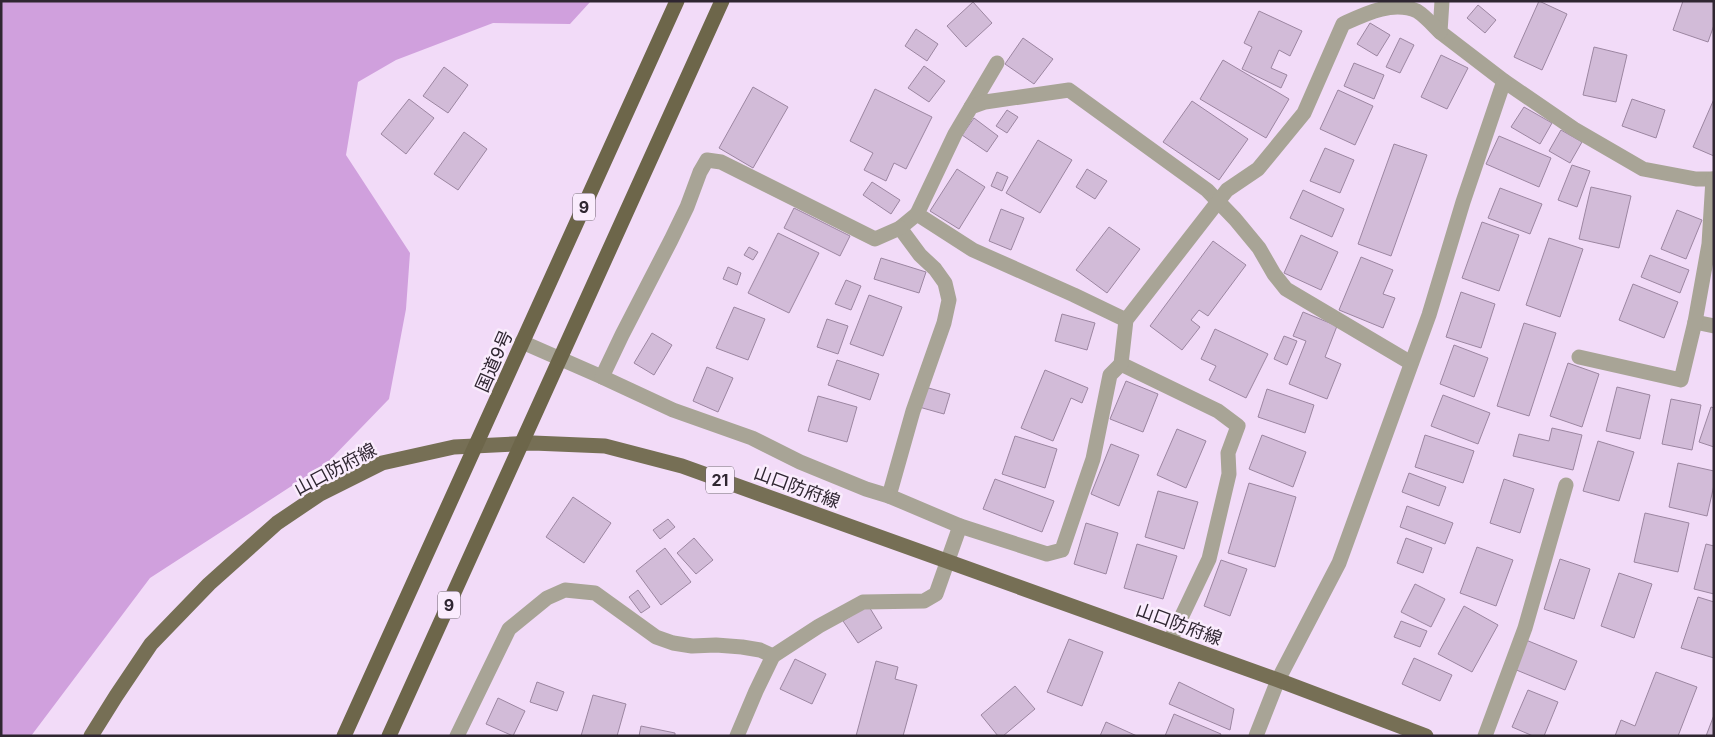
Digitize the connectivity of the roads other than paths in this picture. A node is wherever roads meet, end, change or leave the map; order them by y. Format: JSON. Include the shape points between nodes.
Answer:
{"nodes":[{"id":1,"x":677,"y":1,"type":"edge"},
{"id":2,"x":722,"y":1,"type":"edge"},
{"id":3,"x":1442,"y":1,"type":"edge"},
{"id":4,"x":1440,"y":32,"type":"junction"},
{"id":5,"x":997,"y":63,"type":"dead end"},
{"id":6,"x":1504,"y":81,"type":"junction"},
{"id":7,"x":971,"y":106,"type":"junction"},
{"id":8,"x":1713,"y":179,"type":"edge"},
{"id":9,"x":1218,"y":202,"type":"junction"},
{"id":10,"x":917,"y":214,"type":"junction"},
{"id":11,"x":900,"y":228,"type":"junction"},
{"id":12,"x":1126,"y":320,"type":"junction"},
{"id":13,"x":1695,"y":322,"type":"junction"},
{"id":14,"x":1714,"y":326,"type":"edge"},
{"id":15,"x":522,"y":342,"type":"junction"},
{"id":16,"x":1579,"y":357,"type":"dead end"},
{"id":17,"x":560,"y":360,"type":"junction"},
{"id":18,"x":1120,"y":364,"type":"junction"},
{"id":19,"x":1411,"y":364,"type":"junction"},
{"id":20,"x":602,"y":378,"type":"junction"},
{"id":21,"x":1566,"y":485,"type":"dead end"},
{"id":22,"x":889,"y":496,"type":"junction"},
{"id":23,"x":960,"y":526,"type":"junction"},
{"id":24,"x":948,"y":561,"type":"junction"},
{"id":25,"x":1170,"y":641,"type":"junction"},
{"id":26,"x":773,"y":656,"type":"junction"},
{"id":27,"x":1278,"y":680,"type":"junction"},
{"id":28,"x":91,"y":736,"type":"edge"},
{"id":29,"x":344,"y":736,"type":"edge"},
{"id":30,"x":390,"y":736,"type":"edge"},
{"id":31,"x":457,"y":736,"type":"edge"},
{"id":32,"x":737,"y":736,"type":"edge"},
{"id":33,"x":1256,"y":736,"type":"edge"},
{"id":34,"x":1426,"y":736,"type":"edge"},
{"id":35,"x":1485,"y":736,"type":"edge"}],
"edges":[{"from":1,"to":15,"type":"highway","name":"国道9号","number":"9"},
{"from":2,"to":17,"type":"highway","number":"9"},
{"from":3,"to":4,"type":"street"},
{"from":4,"to":6,"type":"street"},
{"from":4,"to":9,"type":"street","via":[[1417,11],[1394,4],[1343,24],[1304,113],[1258,169],[1227,190]]},
{"from":5,"to":7,"type":"street"},
{"from":6,"to":8,"type":"street","via":[[1574,129],[1643,169]]},
{"from":6,"to":19,"type":"street"},
{"from":7,"to":9,"type":"street","via":[[1069,90],[1207,190]]},
{"from":7,"to":10,"type":"street"},
{"from":8,"to":13,"type":"street","via":[[1709,244]]},
{"from":9,"to":12,"type":"street"},
{"from":9,"to":19,"type":"street","via":[[1259,248],[1286,289]]},
{"from":10,"to":11,"type":"street"},
{"from":10,"to":12,"type":"street","via":[[972,250]]},
{"from":11,"to":20,"type":"street","via":[[875,239],[721,162],[707,160]]},
{"from":11,"to":22,"type":"street","via":[[945,282],[949,300]]},
{"from":12,"to":18,"type":"street"},
{"from":13,"to":14,"type":"street"},
{"from":13,"to":16,"type":"street","via":[[1681,380]]},
{"from":15,"to":17,"type":"street"},
{"from":15,"to":29,"type":"highway","name":"国道9号","number":"9"},
{"from":17,"to":20,"type":"street"},
{"from":17,"to":30,"type":"highway","number":"9"},
{"from":18,"to":23,"type":"street","via":[[1110,375],[1093,459],[1062,550],[1047,554]]},
{"from":18,"to":25,"type":"street","via":[[1218,411],[1238,426],[1228,453],[1230,474],[1209,559]]},
{"from":19,"to":27,"type":"street","via":[[1339,563]]},
{"from":20,"to":22,"type":"street","via":[[673,410],[752,438],[800,462]]},
{"from":21,"to":35,"type":"street","via":[[1525,628]]},
{"from":22,"to":23,"type":"street"},
{"from":23,"to":24,"type":"street"},
{"from":24,"to":25,"type":"main road","name":"山口防府線","number":"21"},
{"from":24,"to":26,"type":"street","via":[[936,594],[924,601],[863,602],[818,626]]},
{"from":24,"to":28,"type":"main road","name":"山口防府線","number":"21","via":[[682,466],[605,446],[533,443],[454,446],[382,463],[320,494],[277,523],[209,584],[152,644]]},
{"from":25,"to":27,"type":"main road","name":"山口防府線","number":"21"},
{"from":26,"to":31,"type":"street","via":[[742,647],[673,644],[656,637],[595,594],[565,590],[547,598],[509,629]]},
{"from":26,"to":32,"type":"street"},
{"from":27,"to":33,"type":"street"},
{"from":27,"to":34,"type":"main road","name":"山口防府線","number":"21"}]}
